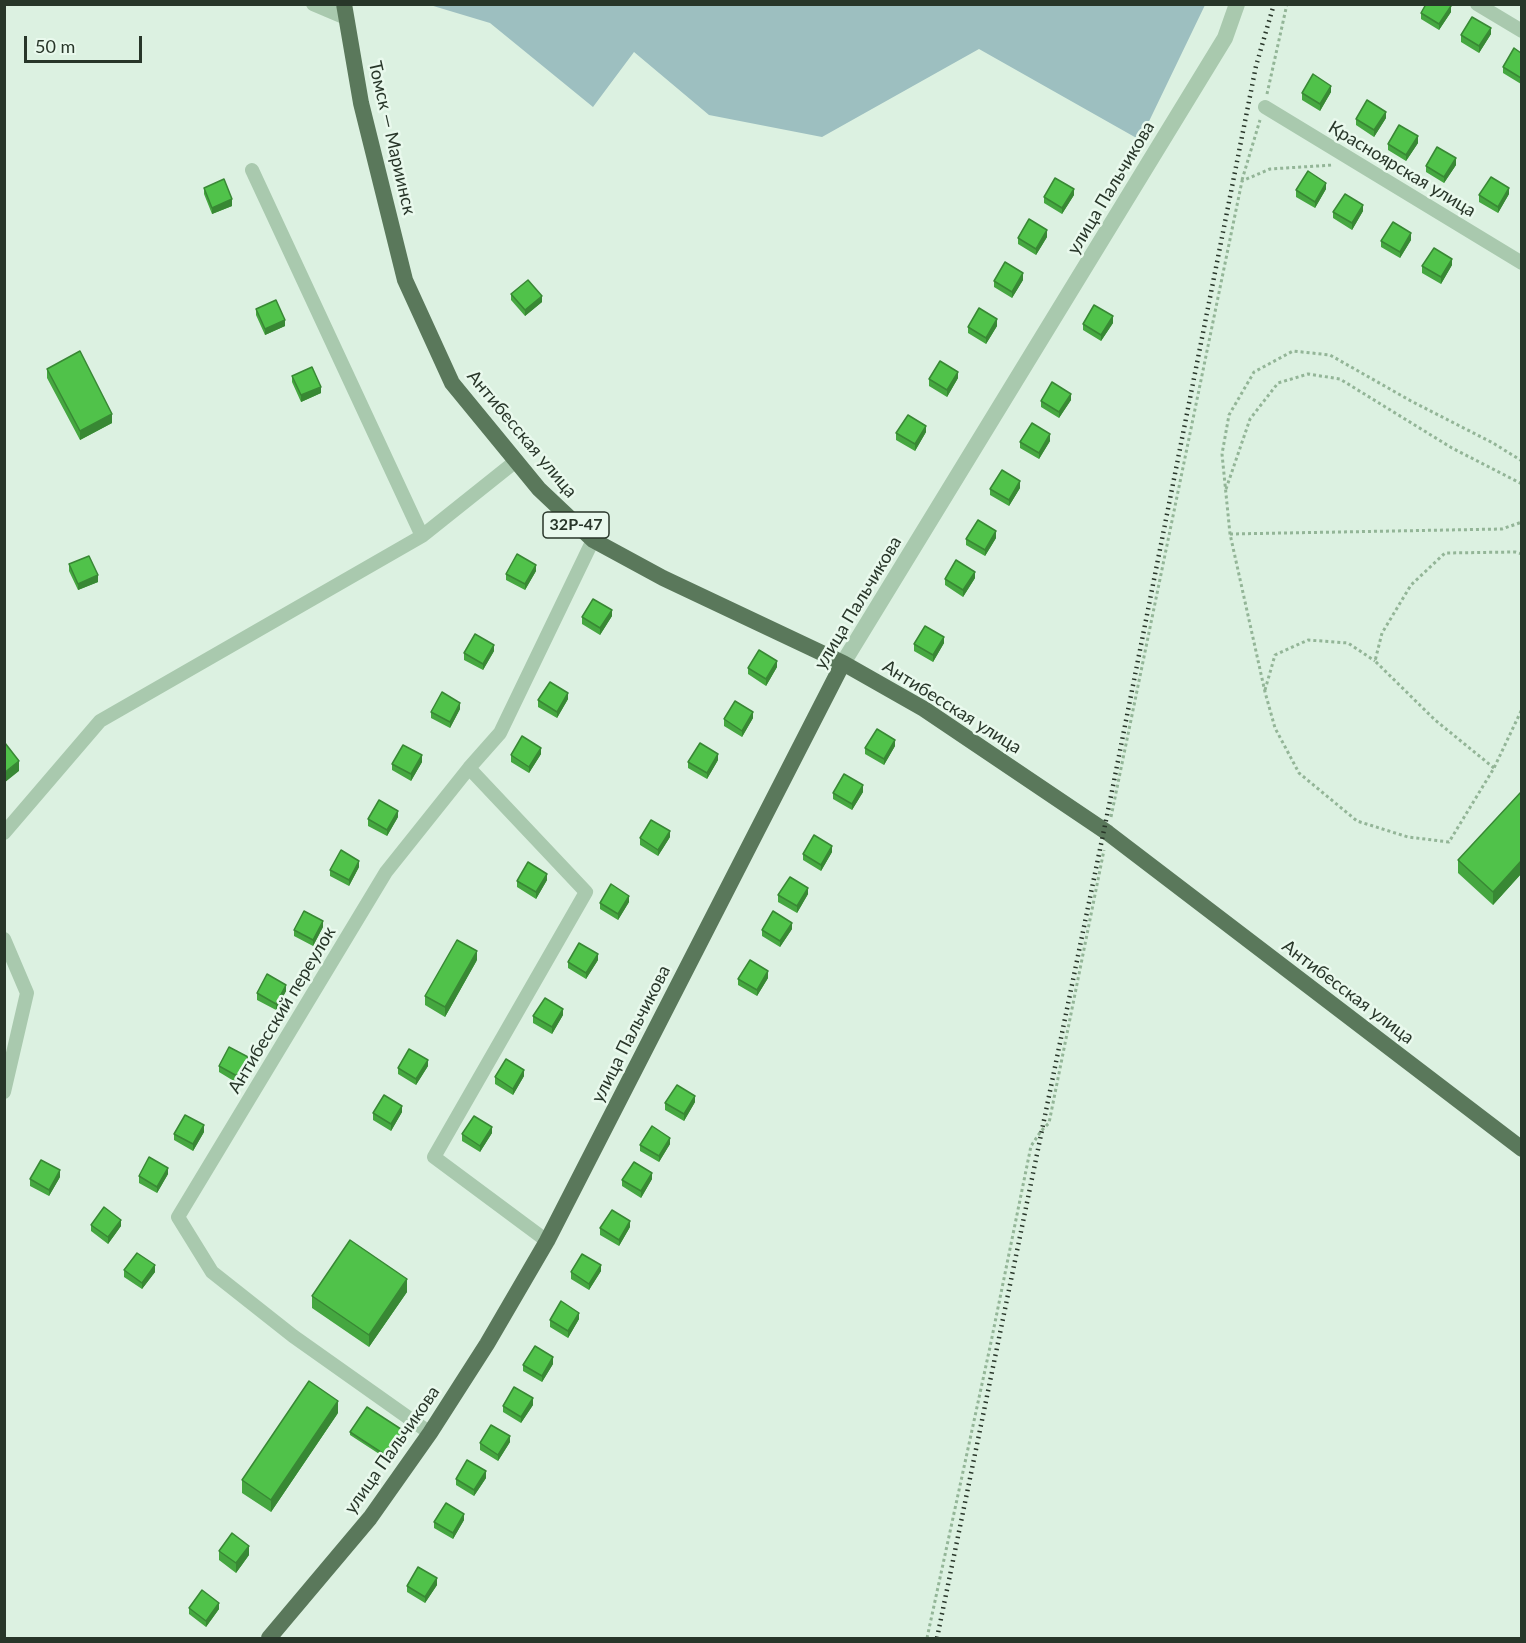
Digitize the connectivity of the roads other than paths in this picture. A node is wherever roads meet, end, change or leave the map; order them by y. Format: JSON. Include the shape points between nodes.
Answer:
{"nodes":[{"id":1,"x":313,"y":4,"type":"edge"},
{"id":2,"x":1237,"y":4,"type":"edge"},
{"id":3,"x":1477,"y":4,"type":"edge"},
{"id":4,"x":345,"y":11,"type":"edge"},
{"id":5,"x":1521,"y":31,"type":"edge"},
{"id":6,"x":1264,"y":107,"type":"road end"},
{"id":7,"x":252,"y":170,"type":"dead end"},
{"id":8,"x":1521,"y":263,"type":"edge"},
{"id":9,"x":405,"y":279,"type":"joint"},
{"id":10,"x":516,"y":461,"type":"junction"},
{"id":11,"x":422,"y":536,"type":"junction"},
{"id":12,"x":593,"y":540,"type":"junction"},
{"id":13,"x":843,"y":663,"type":"junction"},
{"id":14,"x":469,"y":768,"type":"junction"},
{"id":15,"x":4,"y":833,"type":"edge"},
{"id":16,"x":4,"y":939,"type":"edge"},
{"id":17,"x":4,"y":1092,"type":"edge"},
{"id":18,"x":1521,"y":1149,"type":"edge"},
{"id":19,"x":547,"y":1241,"type":"junction"},
{"id":20,"x":429,"y":1433,"type":"junction"},
{"id":21,"x":269,"y":1638,"type":"edge"}],
"edges":[{"from":1,"to":4,"type":"street"},
{"from":2,"to":13,"type":"street","name":"улица Пальчикова","via":[[1225,38]]},
{"from":3,"to":5,"type":"street"},
{"from":4,"to":9,"type":"main road","name":"Томск — Мариинск","number":"32Р-47","via":[[361,104]]},
{"from":6,"to":8,"type":"street","name":"Красноярская улица"},
{"from":7,"to":11,"type":"street"},
{"from":9,"to":10,"type":"main road","name":"Антибесская улица","number":"32Р-47","via":[[452,383]]},
{"from":10,"to":11,"type":"street"},
{"from":10,"to":12,"type":"main road","name":"Антибесская улица","number":"32Р-47","via":[[539,489]]},
{"from":11,"to":15,"type":"street","via":[[100,721]]},
{"from":12,"to":13,"type":"main road","name":"Антибесская улица","number":"32Р-47","via":[[663,578]]},
{"from":12,"to":14,"type":"street","name":"Антибесский переулок","via":[[500,733]]},
{"from":13,"to":18,"type":"main road","name":"Антибесская улица","via":[[924,709],[1108,833]]},
{"from":13,"to":19,"type":"main road","name":"улица Пальчикова"},
{"from":14,"to":19,"type":"street","via":[[586,892],[434,1156]]},
{"from":14,"to":20,"type":"street","name":"Антибесский переулок","via":[[386,872],[178,1217],[212,1272],[293,1336]]},
{"from":16,"to":17,"type":"street","via":[[27,993]]},
{"from":19,"to":20,"type":"main road","name":"улица Пальчикова"},
{"from":20,"to":21,"type":"main road","name":"улица Пальчикова","via":[[370,1518]]}]}
